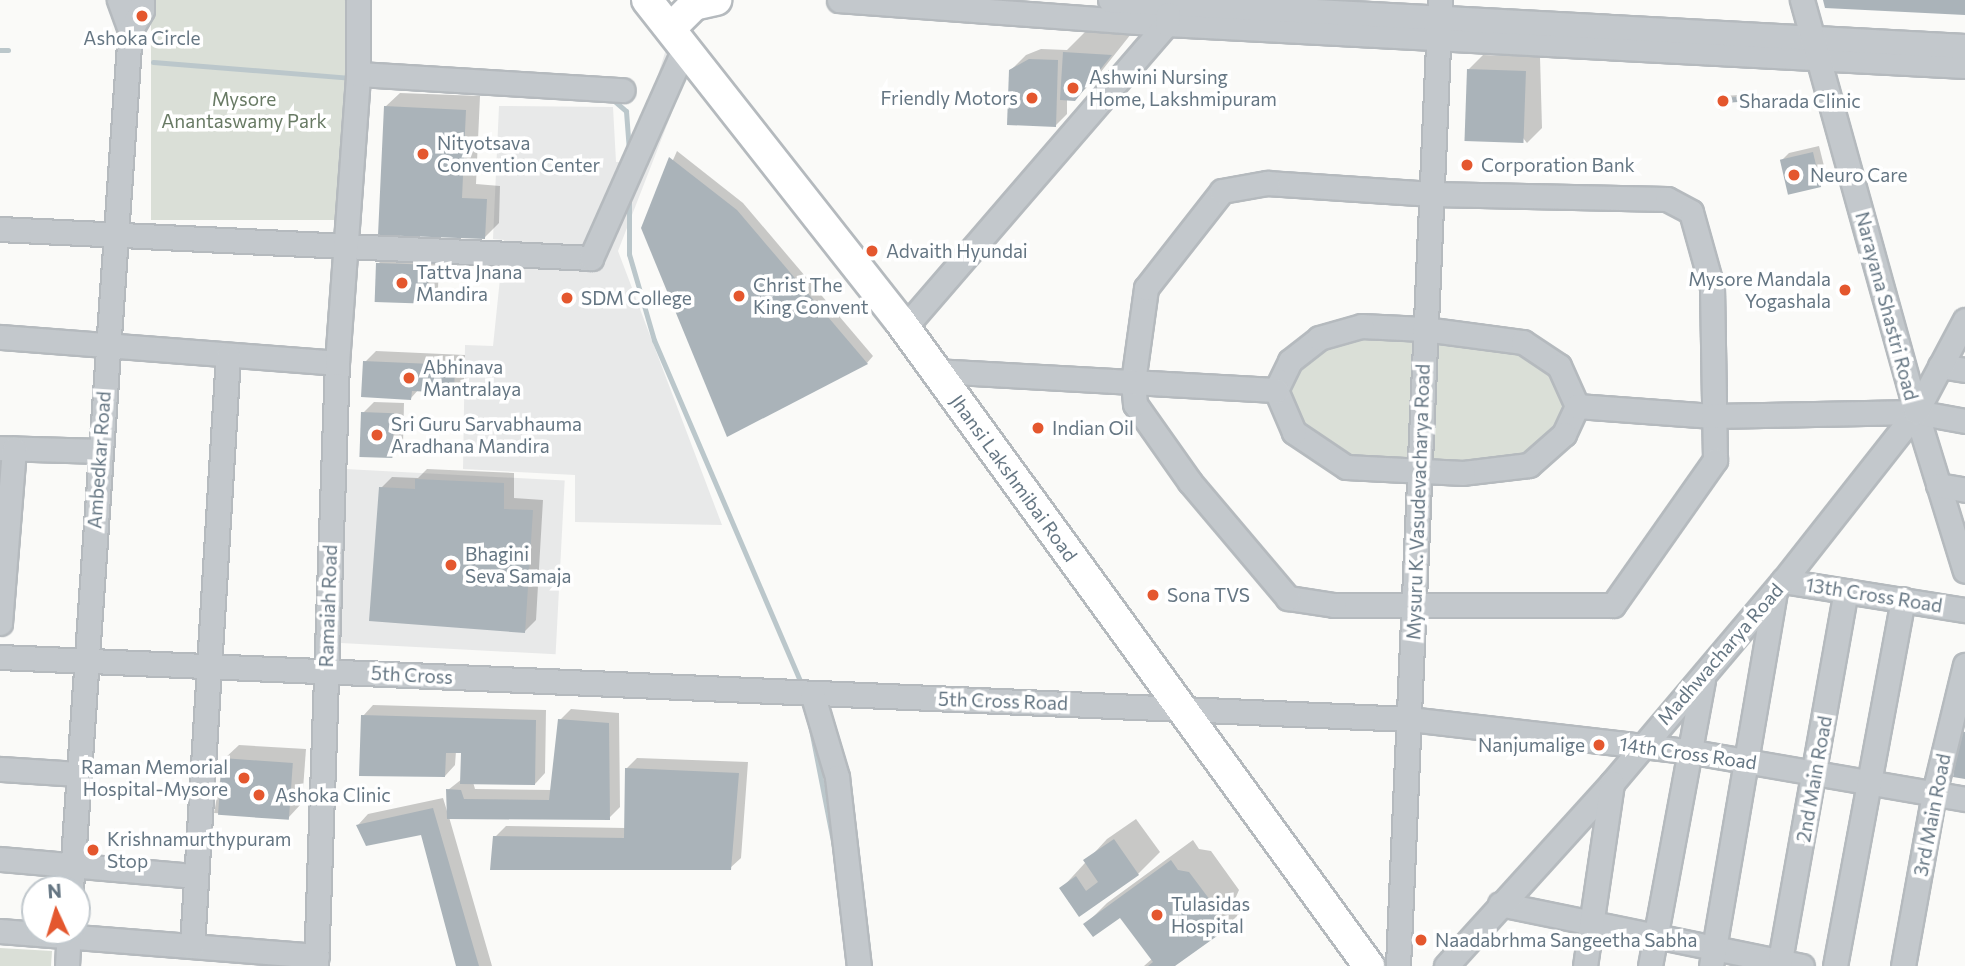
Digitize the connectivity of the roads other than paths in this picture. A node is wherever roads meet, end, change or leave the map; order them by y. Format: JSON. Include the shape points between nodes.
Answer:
{"nodes":[{"id":1,"x":120,"y":0,"type":"edge"},
{"id":2,"x":142,"y":0,"type":"edge"},
{"id":3,"x":358,"y":0,"type":"edge"},
{"id":4,"x":647,"y":0,"type":"edge"},
{"id":5,"x":716,"y":0,"type":"edge"},
{"id":6,"x":839,"y":0,"type":"edge"},
{"id":7,"x":1110,"y":0,"type":"edge"},
{"id":8,"x":1802,"y":0,"type":"edge"},
{"id":9,"x":1303,"y":6,"type":"edge"},
{"id":10,"x":1169,"y":9,"type":"edge"},
{"id":11,"x":1439,"y":19,"type":"edge"},
{"id":12,"x":130,"y":31,"type":"junction"},
{"id":13,"x":679,"y":36,"type":"junction"},
{"id":14,"x":1965,"y":46,"type":"edge"},
{"id":15,"x":1816,"y":49,"type":"junction"},
{"id":16,"x":357,"y":65,"type":"junction"},
{"id":17,"x":1965,"y":65,"type":"edge"},
{"id":18,"x":623,"y":90,"type":"dead end"},
{"id":19,"x":1433,"y":194,"type":"junction"},
{"id":20,"x":0,"y":229,"type":"edge"},
{"id":21,"x":118,"y":238,"type":"junction"},
{"id":22,"x":347,"y":246,"type":"junction"},
{"id":23,"x":1965,"y":320,"type":"edge"},
{"id":24,"x":905,"y":327,"type":"junction"},
{"id":25,"x":1424,"y":329,"type":"junction"},
{"id":26,"x":0,"y":337,"type":"edge"},
{"id":27,"x":108,"y":343,"type":"junction"},
{"id":28,"x":228,"y":356,"type":"junction"},
{"id":29,"x":337,"y":363,"type":"junction"},
{"id":30,"x":1940,"y":366,"type":"junction"},
{"id":31,"x":1965,"y":370,"type":"edge"},
{"id":32,"x":936,"y":371,"type":"junction"},
{"id":33,"x":1133,"y":382,"type":"junction"},
{"id":34,"x":1276,"y":390,"type":"junction"},
{"id":35,"x":1577,"y":406,"type":"junction"},
{"id":36,"x":1916,"y":412,"type":"junction"},
{"id":37,"x":1713,"y":416,"type":"junction"},
{"id":38,"x":1965,"y":421,"type":"edge"},
{"id":39,"x":7,"y":448,"type":"edge"},
{"id":40,"x":99,"y":452,"type":"junction"},
{"id":41,"x":1419,"y":472,"type":"junction"},
{"id":42,"x":1938,"y":485,"type":"junction"},
{"id":43,"x":1965,"y":490,"type":"edge"},
{"id":44,"x":1961,"y":548,"type":"edge"},
{"id":45,"x":1965,"y":571,"type":"edge"},
{"id":46,"x":1779,"y":586,"type":"junction"},
{"id":47,"x":1846,"y":591,"type":"junction"},
{"id":48,"x":1903,"y":600,"type":"junction"},
{"id":49,"x":1413,"y":603,"type":"junction"},
{"id":50,"x":1965,"y":610,"type":"edge"},
{"id":51,"x":0,"y":623,"type":"edge"},
{"id":52,"x":0,"y":657,"type":"edge"},
{"id":53,"x":85,"y":660,"type":"junction"},
{"id":54,"x":1965,"y":665,"type":"edge"},
{"id":55,"x":207,"y":666,"type":"junction"},
{"id":56,"x":326,"y":671,"type":"junction"},
{"id":57,"x":1704,"y":677,"type":"junction"},
{"id":58,"x":818,"y":694,"type":"junction"},
{"id":59,"x":1182,"y":709,"type":"junction"},
{"id":60,"x":1409,"y":719,"type":"junction"},
{"id":61,"x":1641,"y":746,"type":"junction"},
{"id":62,"x":1687,"y":751,"type":"junction"},
{"id":63,"x":1744,"y":761,"type":"junction"},
{"id":64,"x":0,"y":769,"type":"edge"},
{"id":65,"x":1816,"y":773,"type":"junction"},
{"id":66,"x":78,"y":774,"type":"junction"},
{"id":67,"x":1612,"y":783,"type":"junction"},
{"id":68,"x":1872,"y":783,"type":"junction"},
{"id":69,"x":1934,"y":793,"type":"junction"},
{"id":70,"x":1965,"y":799,"type":"edge"},
{"id":71,"x":0,"y":859,"type":"edge"},
{"id":72,"x":73,"y":864,"type":"junction"},
{"id":73,"x":72,"y":875,"type":"edge"},
{"id":74,"x":195,"y":876,"type":"junction"},
{"id":75,"x":1500,"y":904,"type":"junction"},
{"id":76,"x":1591,"y":922,"type":"junction"},
{"id":77,"x":0,"y":931,"type":"edge"},
{"id":78,"x":21,"y":932,"type":"edge"},
{"id":79,"x":91,"y":936,"type":"edge"},
{"id":80,"x":1655,"y":936,"type":"junction"},
{"id":81,"x":68,"y":945,"type":"edge"},
{"id":82,"x":192,"y":946,"type":"junction"},
{"id":83,"x":1713,"y":957,"type":"edge"},
{"id":84,"x":316,"y":961,"type":"edge"},
{"id":85,"x":1787,"y":965,"type":"edge"},
{"id":86,"x":67,"y":966,"type":"edge"},
{"id":87,"x":859,"y":966,"type":"edge"},
{"id":88,"x":1369,"y":966,"type":"edge"},
{"id":89,"x":1398,"y":966,"type":"edge"},
{"id":90,"x":1446,"y":966,"type":"edge"},
{"id":91,"x":1585,"y":966,"type":"edge"},
{"id":92,"x":1650,"y":966,"type":"edge"},
{"id":93,"x":1835,"y":966,"type":"edge"},
{"id":94,"x":1903,"y":966,"type":"edge"}],
"edges":[{"from":1,"to":12,"type":"street","name":"Ambedkar Road"},
{"from":2,"to":12,"type":"street","name":"Ambedkar Road","via":[[142,10]]},
{"from":3,"to":16,"type":"street","name":"Ramaiah Road"},
{"from":4,"to":13,"type":"main road","name":"Jhansi Lakshmibai Road"},
{"from":5,"to":13,"type":"main road","via":[[694,5]]},
{"from":6,"to":10,"type":"street"},
{"from":7,"to":10,"type":"street"},
{"from":8,"to":15,"type":"street","name":"Narayana Shastri Road"},
{"from":9,"to":10,"type":"street"},
{"from":9,"to":11,"type":"street"},
{"from":10,"to":11,"type":"street"},
{"from":10,"to":24,"type":"street"},
{"from":11,"to":15,"type":"street"},
{"from":11,"to":19,"type":"street","name":"Mysuru K. Vasudevacharya Road"},
{"from":12,"to":21,"type":"street","name":"Ambedkar Road"},
{"from":13,"to":22,"type":"street","via":[[591,258]]},
{"from":13,"to":24,"type":"main road","name":"Jhansi Lakshmibai Road"},
{"from":14,"to":15,"type":"street"},
{"from":15,"to":17,"type":"street"},
{"from":15,"to":36,"type":"street","name":"Narayana Shastri Road"},
{"from":16,"to":18,"type":"street"},
{"from":16,"to":22,"type":"street","name":"Ramaiah Road"},
{"from":19,"to":25,"type":"street","name":"Mysuru K. Vasudevacharya Road"},
{"from":19,"to":33,"type":"street","via":[[1267,183],[1222,191],[1146,288]]},
{"from":19,"to":37,"type":"street","via":[[1667,199],[1691,212],[1712,287]]},
{"from":20,"to":21,"type":"street"},
{"from":21,"to":22,"type":"street"},
{"from":21,"to":27,"type":"street","name":"Ambedkar Road"},
{"from":22,"to":29,"type":"street","name":"Ramaiah Road"},
{"from":23,"to":30,"type":"street","name":"Madhwacharya Road"},
{"from":24,"to":32,"type":"main road","name":"Jhansi Lakshmibai Road"},
{"from":25,"to":34,"type":"street","via":[[1361,326],[1319,338],[1290,361]]},
{"from":25,"to":35,"type":"street","via":[[1523,342],[1559,366]]},
{"from":25,"to":41,"type":"street","name":"Mysuru K. Vasudevacharya Road"},
{"from":26,"to":27,"type":"street"},
{"from":27,"to":28,"type":"street"},
{"from":27,"to":40,"type":"street","name":"Ambedkar Road"},
{"from":28,"to":29,"type":"street"},
{"from":28,"to":55,"type":"street"},
{"from":29,"to":56,"type":"street","name":"Ramaiah Road"},
{"from":30,"to":31,"type":"street"},
{"from":30,"to":36,"type":"street","name":"Madhwacharya Road"},
{"from":32,"to":33,"type":"street"},
{"from":32,"to":59,"type":"main road","name":"Jhansi Lakshmibai Road"},
{"from":33,"to":34,"type":"street"},
{"from":33,"to":49,"type":"street","via":[[1135,404],[1190,482],[1288,598],[1334,605]]},
{"from":34,"to":41,"type":"street","via":[[1294,432],[1346,467]]},
{"from":35,"to":37,"type":"street"},
{"from":35,"to":41,"type":"street","via":[[1564,434],[1529,464]]},
{"from":36,"to":37,"type":"street"},
{"from":36,"to":38,"type":"street"},
{"from":36,"to":42,"type":"street","name":"Narayana Shastri Road"},
{"from":36,"to":46,"type":"street","name":"Madhwacharya Road"},
{"from":37,"to":49,"type":"street","via":[[1715,460],[1613,605]]},
{"from":39,"to":40,"type":"street"},
{"from":39,"to":51,"type":"street"},
{"from":40,"to":53,"type":"street","name":"Ambedkar Road"},
{"from":41,"to":49,"type":"street","name":"Mysuru K. Vasudevacharya Road"},
{"from":42,"to":43,"type":"street"},
{"from":42,"to":44,"type":"street","name":"Narayana Shastri Road"},
{"from":44,"to":45,"type":"street","name":"Narayana Shastri Road"},
{"from":46,"to":47,"type":"street","name":"13th Cross Road"},
{"from":46,"to":57,"type":"street","name":"Madhwacharya Road"},
{"from":46,"to":63,"type":"street"},
{"from":47,"to":48,"type":"street","name":"13th Cross Road"},
{"from":47,"to":65,"type":"street","name":"2nd Main Road"},
{"from":48,"to":50,"type":"street","name":"13th Cross Road"},
{"from":48,"to":68,"type":"street"},
{"from":49,"to":60,"type":"street","name":"Mysuru K. Vasudevacharya Road"},
{"from":52,"to":53,"type":"street","name":"5th Cross"},
{"from":53,"to":55,"type":"street","name":"5th Cross"},
{"from":53,"to":66,"type":"street","name":"Ambedkar Road"},
{"from":54,"to":69,"type":"street","name":"3rd Main Road"},
{"from":55,"to":56,"type":"street","name":"5th Cross"},
{"from":55,"to":74,"type":"street"},
{"from":56,"to":58,"type":"street","name":"5th Cross"},
{"from":56,"to":84,"type":"street","name":"Ramaiah Road"},
{"from":57,"to":61,"type":"street","name":"Madhwacharya Road"},
{"from":57,"to":62,"type":"street"},
{"from":58,"to":59,"type":"street","name":"5th Cross Road"},
{"from":58,"to":87,"type":"street","via":[[837,776]]},
{"from":59,"to":60,"type":"street","name":"5th Cross Road"},
{"from":59,"to":88,"type":"main road","name":"Jhansi Lakshmibai Road"},
{"from":60,"to":61,"type":"street","name":"14th Cross Road"},
{"from":60,"to":89,"type":"street","name":"Mysuru K. Vasudevacharya Road"},
{"from":61,"to":62,"type":"street","name":"14th Cross Road"},
{"from":61,"to":67,"type":"street","name":"Madhwacharya Road"},
{"from":62,"to":63,"type":"street","name":"14th Cross Road"},
{"from":62,"to":80,"type":"street"},
{"from":63,"to":65,"type":"street","name":"14th Cross Road"},
{"from":63,"to":83,"type":"street"},
{"from":64,"to":66,"type":"street"},
{"from":65,"to":68,"type":"street","name":"14th Cross Road"},
{"from":65,"to":85,"type":"street","name":"2nd Main Road"},
{"from":66,"to":72,"type":"street","name":"Ambedkar Road"},
{"from":67,"to":75,"type":"street","name":"Madhwacharya Road"},
{"from":67,"to":76,"type":"street"},
{"from":68,"to":69,"type":"street","name":"14th Cross Road"},
{"from":68,"to":93,"type":"street"},
{"from":69,"to":70,"type":"street","name":"14th Cross Road"},
{"from":69,"to":94,"type":"street","name":"3rd Main Road"},
{"from":71,"to":72,"type":"street"},
{"from":72,"to":73,"type":"street","name":"Ambedkar Road"},
{"from":72,"to":74,"type":"street"},
{"from":74,"to":82,"type":"street"},
{"from":75,"to":76,"type":"street"},
{"from":75,"to":90,"type":"street","name":"Madhwacharya Road"},
{"from":76,"to":80,"type":"street"},
{"from":76,"to":91,"type":"street"},
{"from":77,"to":78,"type":"street"},
{"from":79,"to":82,"type":"street"},
{"from":80,"to":83,"type":"street"},
{"from":80,"to":92,"type":"street"},
{"from":81,"to":86,"type":"street"},
{"from":82,"to":84,"type":"street"},
{"from":83,"to":85,"type":"street"}]}
